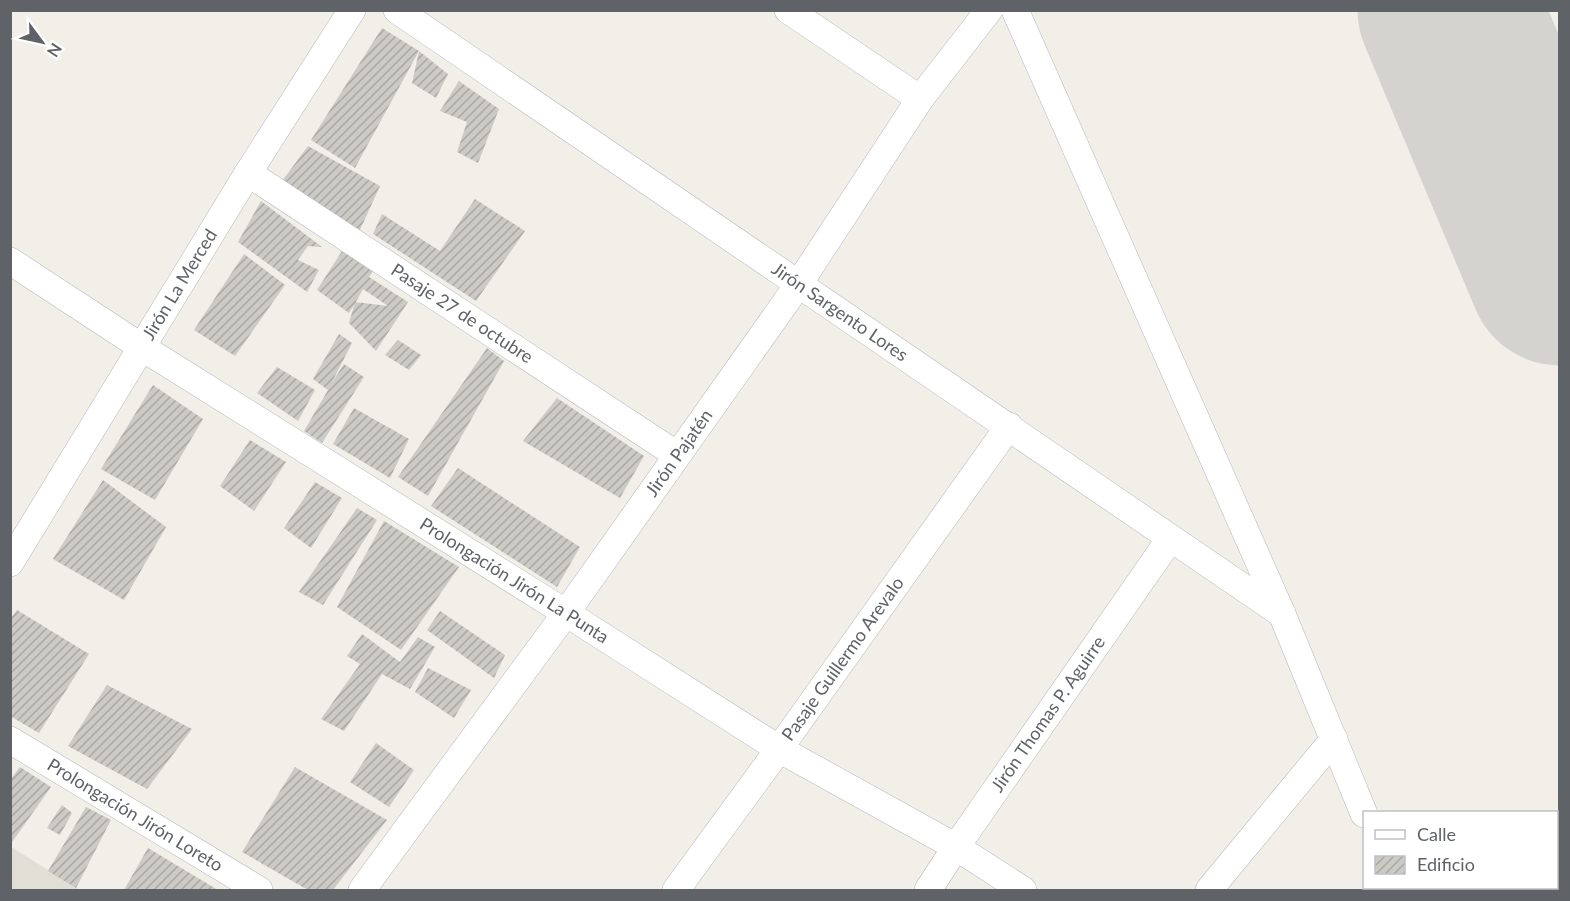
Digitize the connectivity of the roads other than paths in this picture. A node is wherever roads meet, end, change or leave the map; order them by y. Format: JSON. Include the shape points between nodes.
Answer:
{"nodes":[{"id":1,"x":352,"y":10,"type":"edge"},
{"id":2,"x":397,"y":10,"type":"edge"},
{"id":3,"x":788,"y":10,"type":"edge"},
{"id":4,"x":989,"y":10,"type":"edge"},
{"id":5,"x":1015,"y":10,"type":"edge"},
{"id":6,"x":920,"y":99,"type":"junction"},
{"id":7,"x":248,"y":173,"type":"junction"},
{"id":8,"x":10,"y":261,"type":"edge"},
{"id":9,"x":798,"y":285,"type":"junction"},
{"id":10,"x":143,"y":348,"type":"junction"},
{"id":11,"x":1009,"y":426,"type":"junction"},
{"id":12,"x":677,"y":455,"type":"junction"},
{"id":13,"x":1170,"y":539,"type":"junction"},
{"id":14,"x":10,"y":563,"type":"edge"},
{"id":15,"x":566,"y":613,"type":"junction"},
{"id":16,"x":1282,"y":614,"type":"junction"},
{"id":17,"x":1334,"y":739,"type":"junction"},
{"id":18,"x":10,"y":740,"type":"edge"},
{"id":19,"x":779,"y":749,"type":"junction"},
{"id":20,"x":1364,"y":811,"type":"edge"},
{"id":21,"x":956,"y":847,"type":"junction"},
{"id":22,"x":259,"y":891,"type":"edge"},
{"id":23,"x":362,"y":891,"type":"edge"},
{"id":24,"x":676,"y":891,"type":"edge"},
{"id":25,"x":927,"y":891,"type":"edge"},
{"id":26,"x":1023,"y":891,"type":"edge"},
{"id":27,"x":1209,"y":891,"type":"edge"}],
"edges":[{"from":1,"to":7,"type":"street","name":"Jirón La Merced"},
{"from":2,"to":9,"type":"street","name":"Jirón Sargento Lores"},
{"from":3,"to":6,"type":"street"},
{"from":4,"to":6,"type":"street","name":"Jirón Pajatén"},
{"from":5,"to":16,"type":"street"},
{"from":6,"to":9,"type":"street","name":"Jirón Pajatén"},
{"from":7,"to":10,"type":"street","name":"Jirón La Merced"},
{"from":7,"to":12,"type":"street","name":"Pasaje 27 de octubre"},
{"from":8,"to":10,"type":"street","name":"Prolongación Jirón La Punta"},
{"from":9,"to":11,"type":"street","name":"Jirón Sargento Lores"},
{"from":9,"to":12,"type":"street","name":"Jirón Pajatén"},
{"from":10,"to":14,"type":"street","name":"Jirón La Merced"},
{"from":10,"to":15,"type":"street","name":"Prolongación Jirón La Punta"},
{"from":11,"to":13,"type":"street","name":"Jirón Sargento Lores"},
{"from":11,"to":19,"type":"street","name":"Pasaje Guillermo Arevalo"},
{"from":12,"to":15,"type":"street","name":"Jirón Pajatén"},
{"from":13,"to":16,"type":"street","name":"Jirón Sargento Lores"},
{"from":13,"to":21,"type":"street","name":"Jirón Thomas P. Aguirre"},
{"from":15,"to":19,"type":"street","name":"Prolongación Jirón La Punta"},
{"from":15,"to":23,"type":"street","name":"Jirón Pajatén"},
{"from":16,"to":17,"type":"street"},
{"from":17,"to":20,"type":"street"},
{"from":17,"to":27,"type":"street"},
{"from":18,"to":22,"type":"street","name":"Prolongación Jirón Loreto"},
{"from":19,"to":21,"type":"street","name":"Prolongación Jirón La Punta"},
{"from":19,"to":24,"type":"street","name":"Pasaje Guillermo Arevalo"},
{"from":21,"to":25,"type":"street","name":"Jirón Thomas P. Aguirre"},
{"from":21,"to":26,"type":"street","name":"Prolongación Jirón La Punta"}]}
